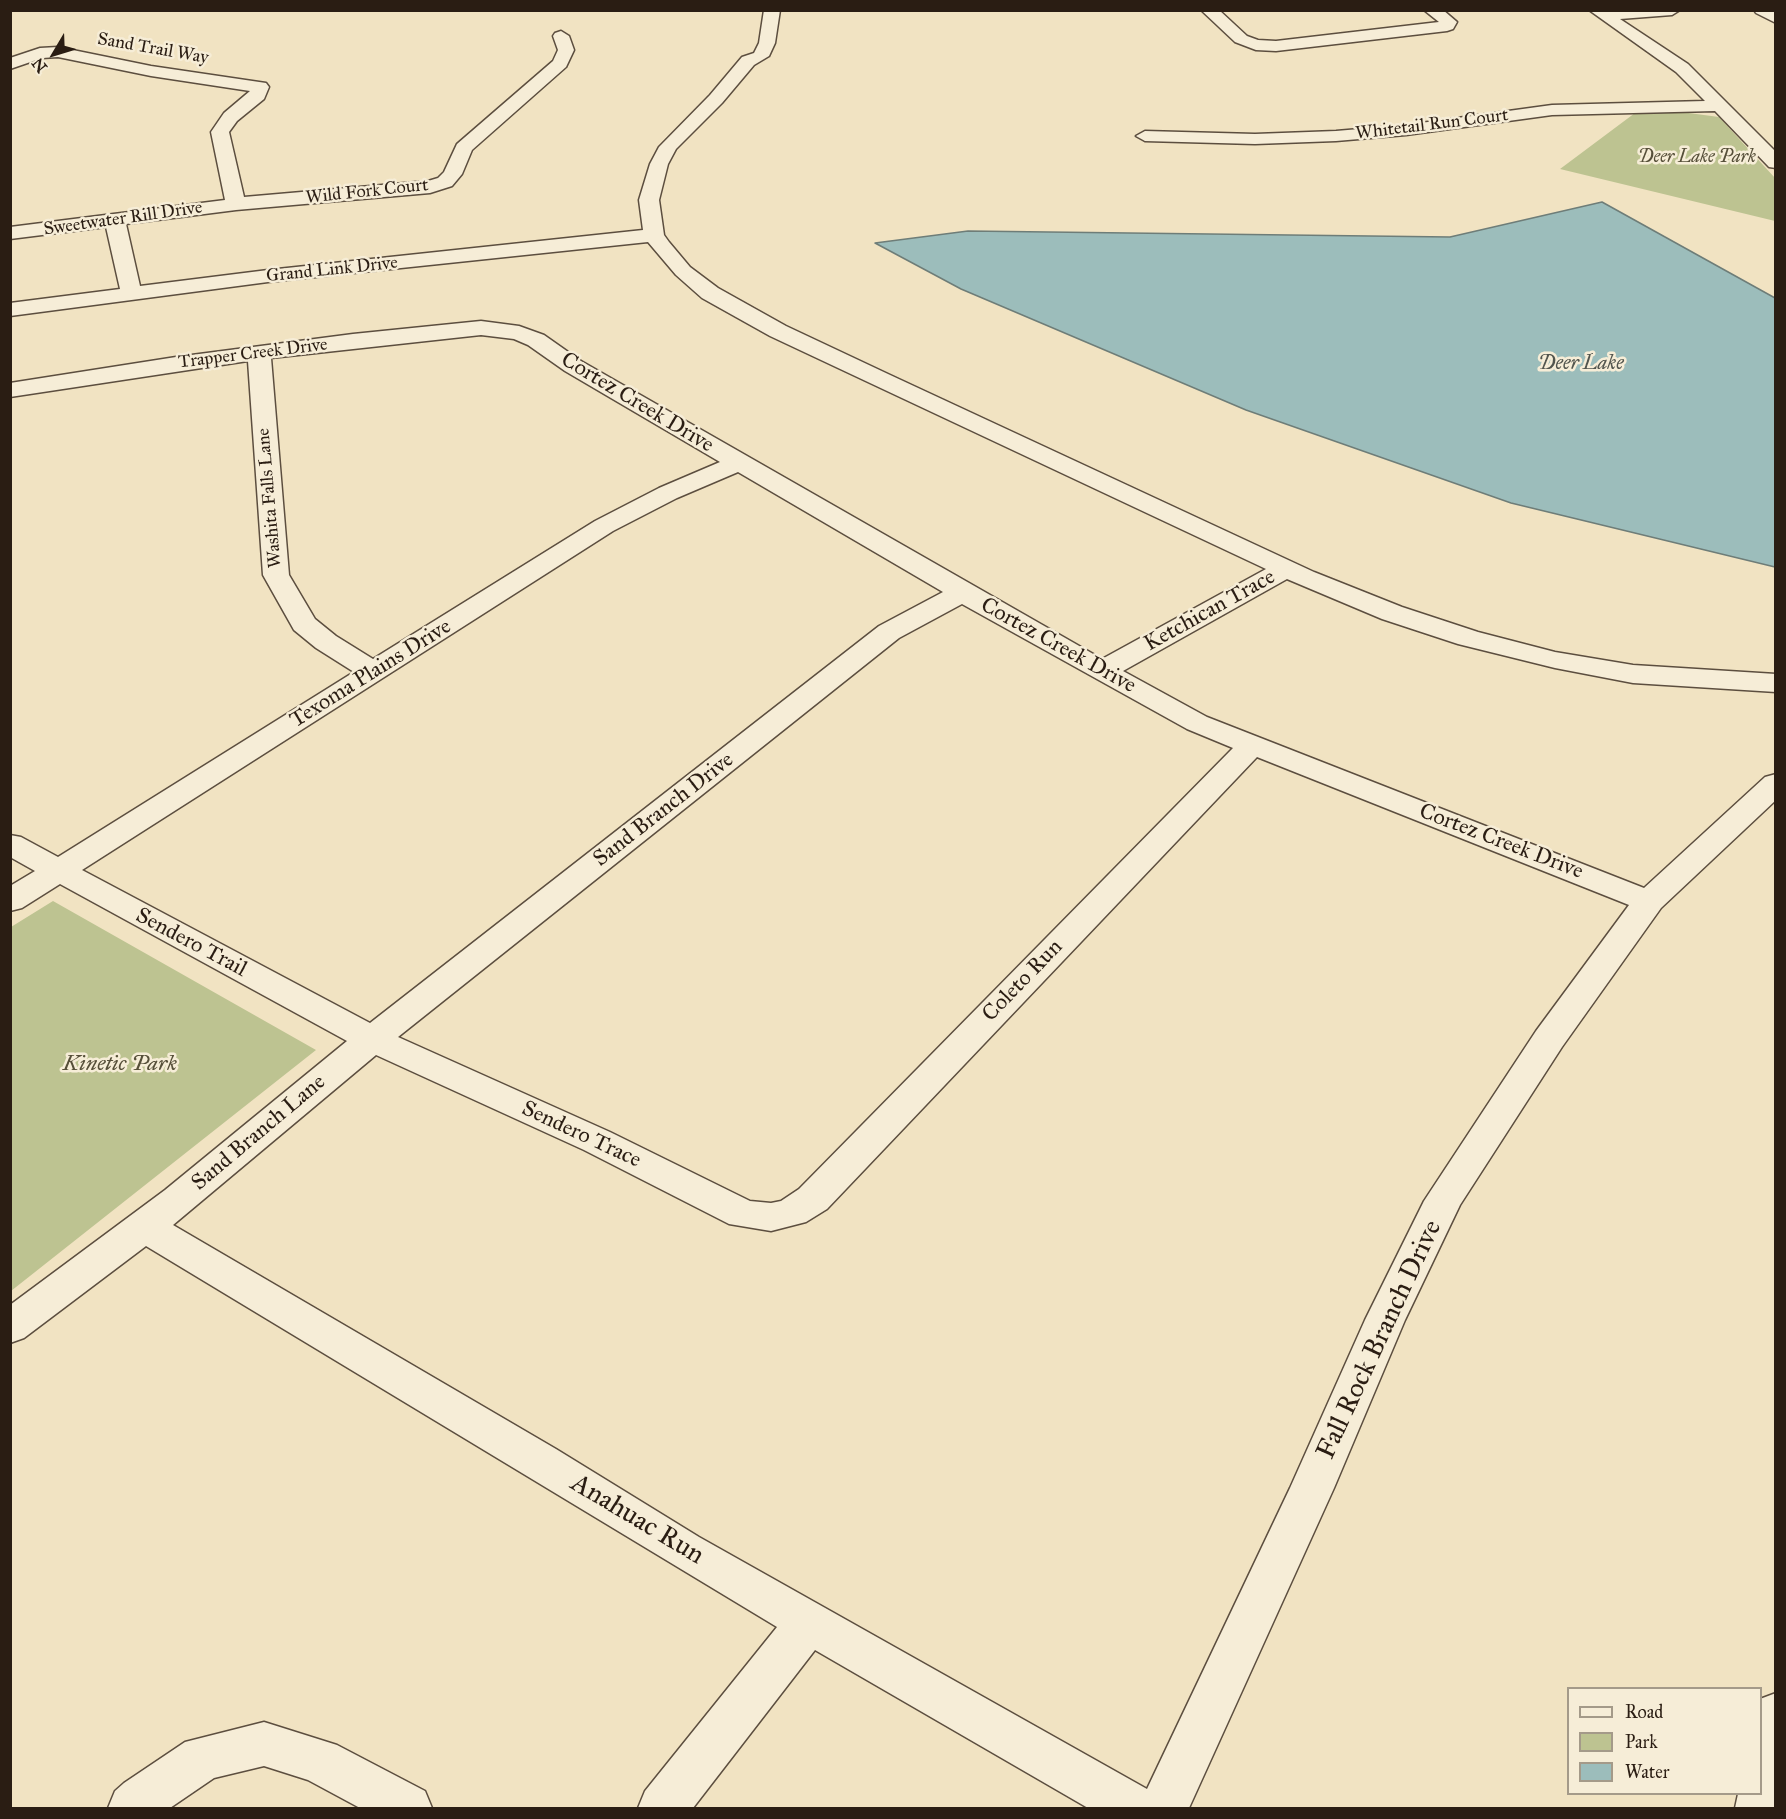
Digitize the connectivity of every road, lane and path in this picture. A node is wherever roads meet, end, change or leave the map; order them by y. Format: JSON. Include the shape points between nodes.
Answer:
{"nodes":[{"id":1,"x":772,"y":10,"type":"edge"},
{"id":2,"x":1209,"y":10,"type":"edge"},
{"id":3,"x":1432,"y":10,"type":"edge"},
{"id":4,"x":1672,"y":10,"type":"edge"},
{"id":5,"x":1762,"y":10,"type":"edge"},
{"id":6,"x":1600,"y":13,"type":"edge"},
{"id":7,"x":1776,"y":18,"type":"edge"},
{"id":8,"x":561,"y":36,"type":"dead end"},
{"id":9,"x":10,"y":64,"type":"edge"},
{"id":10,"x":1719,"y":106,"type":"junction"},
{"id":11,"x":1145,"y":136,"type":"dead end"},
{"id":12,"x":1776,"y":163,"type":"edge"},
{"id":13,"x":236,"y":204,"type":"junction"},
{"id":14,"x":115,"y":221,"type":"junction"},
{"id":15,"x":10,"y":233,"type":"edge"},
{"id":16,"x":654,"y":236,"type":"junction"},
{"id":17,"x":131,"y":293,"type":"junction"},
{"id":18,"x":10,"y":310,"type":"edge"},
{"id":19,"x":497,"y":329,"type":"joint"},
{"id":20,"x":259,"y":353,"type":"junction"},
{"id":21,"x":10,"y":390,"type":"edge"},
{"id":22,"x":739,"y":463,"type":"junction"},
{"id":23,"x":1286,"y":569,"type":"junction"},
{"id":24,"x":963,"y":593,"type":"junction"},
{"id":25,"x":1104,"y":670,"type":"junction"},
{"id":26,"x":374,"y":672,"type":"junction"},
{"id":27,"x":1776,"y":683,"type":"edge"},
{"id":28,"x":1251,"y":746,"type":"junction"},
{"id":29,"x":1776,"y":783,"type":"edge"},
{"id":30,"x":10,"y":844,"type":"edge"},
{"id":31,"x":57,"y":871,"type":"junction"},
{"id":32,"x":10,"y":901,"type":"edge"},
{"id":33,"x":1649,"y":901,"type":"junction"},
{"id":34,"x":372,"y":1039,"type":"junction"},
{"id":35,"x":792,"y":1212,"type":"joint"},
{"id":36,"x":145,"y":1226,"type":"junction"},
{"id":37,"x":10,"y":1327,"type":"edge"},
{"id":38,"x":809,"y":1622,"type":"junction"},
{"id":39,"x":1776,"y":1714,"type":"edge"},
{"id":40,"x":133,"y":1809,"type":"edge"},
{"id":41,"x":407,"y":1809,"type":"edge"},
{"id":42,"x":663,"y":1809,"type":"edge"},
{"id":43,"x":1133,"y":1809,"type":"edge"},
{"id":44,"x":1164,"y":1809,"type":"edge"},
{"id":45,"x":1760,"y":1809,"type":"edge"}],
"edges":[{"from":1,"to":16,"type":"street","via":[[761,56],[751,36],[716,99],[663,156],[649,200]]},
{"from":2,"to":3,"type":"street","via":[[1241,39],[1276,46],[1447,26],[1449,22]]},
{"from":4,"to":6,"type":"street"},
{"from":5,"to":7,"type":"street"},
{"from":6,"to":10,"type":"street","via":[[1682,68]]},
{"from":8,"to":13,"type":"street","name":"Wild Fork Court","via":[[566,50],[560,63],[464,148],[453,174],[445,182],[430,187]]},
{"from":9,"to":13,"type":"street","name":"Sand Trail Way","via":[[40,53],[58,52],[260,87],[258,95],[230,117],[220,132]]},
{"from":10,"to":11,"type":"street","name":"Whitetail Run Court","via":[[1552,110],[1336,136]]},
{"from":10,"to":12,"type":"street"},
{"from":13,"to":14,"type":"street","name":"Sweetwater Rill Drive"},
{"from":14,"to":15,"type":"street","name":"Sweetwater Rill Drive"},
{"from":14,"to":17,"type":"street"},
{"from":16,"to":17,"type":"street","name":"Grand Link Drive"},
{"from":16,"to":23,"type":"street","via":[[682,271],[738,310]]},
{"from":17,"to":18,"type":"street","name":"Grand Link Drive"},
{"from":19,"to":20,"type":"street","name":"Trapper Creek Drive","via":[[466,329]]},
{"from":19,"to":22,"type":"street","name":"Cortez Creek Drive","via":[[537,340],[573,366]]},
{"from":20,"to":21,"type":"street","name":"Trapper Creek Drive"},
{"from":20,"to":26,"type":"street","name":"Washita Falls Lane","via":[[276,575],[304,624]]},
{"from":22,"to":24,"type":"street","name":"Cortez Creek Drive"},
{"from":22,"to":26,"type":"street","name":"Texoma Plains Drive","via":[[604,526]]},
{"from":23,"to":25,"type":"street","name":"Ketchican Trace"},
{"from":23,"to":27,"type":"street","via":[[1392,614],[1555,660],[1633,674]]},
{"from":24,"to":25,"type":"street","name":"Cortez Creek Drive"},
{"from":24,"to":34,"type":"street","name":"Sand Branch Drive","via":[[889,632]]},
{"from":25,"to":28,"type":"street","name":"Cortez Creek Drive","via":[[1197,723]]},
{"from":26,"to":31,"type":"street","name":"Texoma Plains Drive"},
{"from":28,"to":33,"type":"street","name":"Cortez Creek Drive"},
{"from":28,"to":35,"type":"street","name":"Coleto Run","via":[[813,1199]]},
{"from":29,"to":33,"type":"street","name":"Fall Rock Branch Drive"},
{"from":30,"to":31,"type":"street","name":"Sendero Trail"},
{"from":31,"to":32,"type":"street","name":"Texoma Plains Drive"},
{"from":31,"to":34,"type":"street","name":"Sendero Trail"},
{"from":33,"to":44,"type":"street","name":"Fall Rock Branch Drive","via":[[1549,1039],[1443,1202],[1385,1320]]},
{"from":34,"to":35,"type":"street","name":"Sendero Trace","via":[[597,1141],[743,1214],[771,1217]]},
{"from":34,"to":36,"type":"street","name":"Sand Branch Lane"},
{"from":36,"to":37,"type":"street","name":"Sand Branch Lane"},
{"from":36,"to":38,"type":"street","name":"Anahuac Run"},
{"from":38,"to":42,"type":"street"},
{"from":38,"to":43,"type":"street","name":"Anahuac Run"},
{"from":39,"to":45,"type":"street"},
{"from":40,"to":41,"type":"street","via":[[202,1758],[264,1744],[320,1761]]}]}
